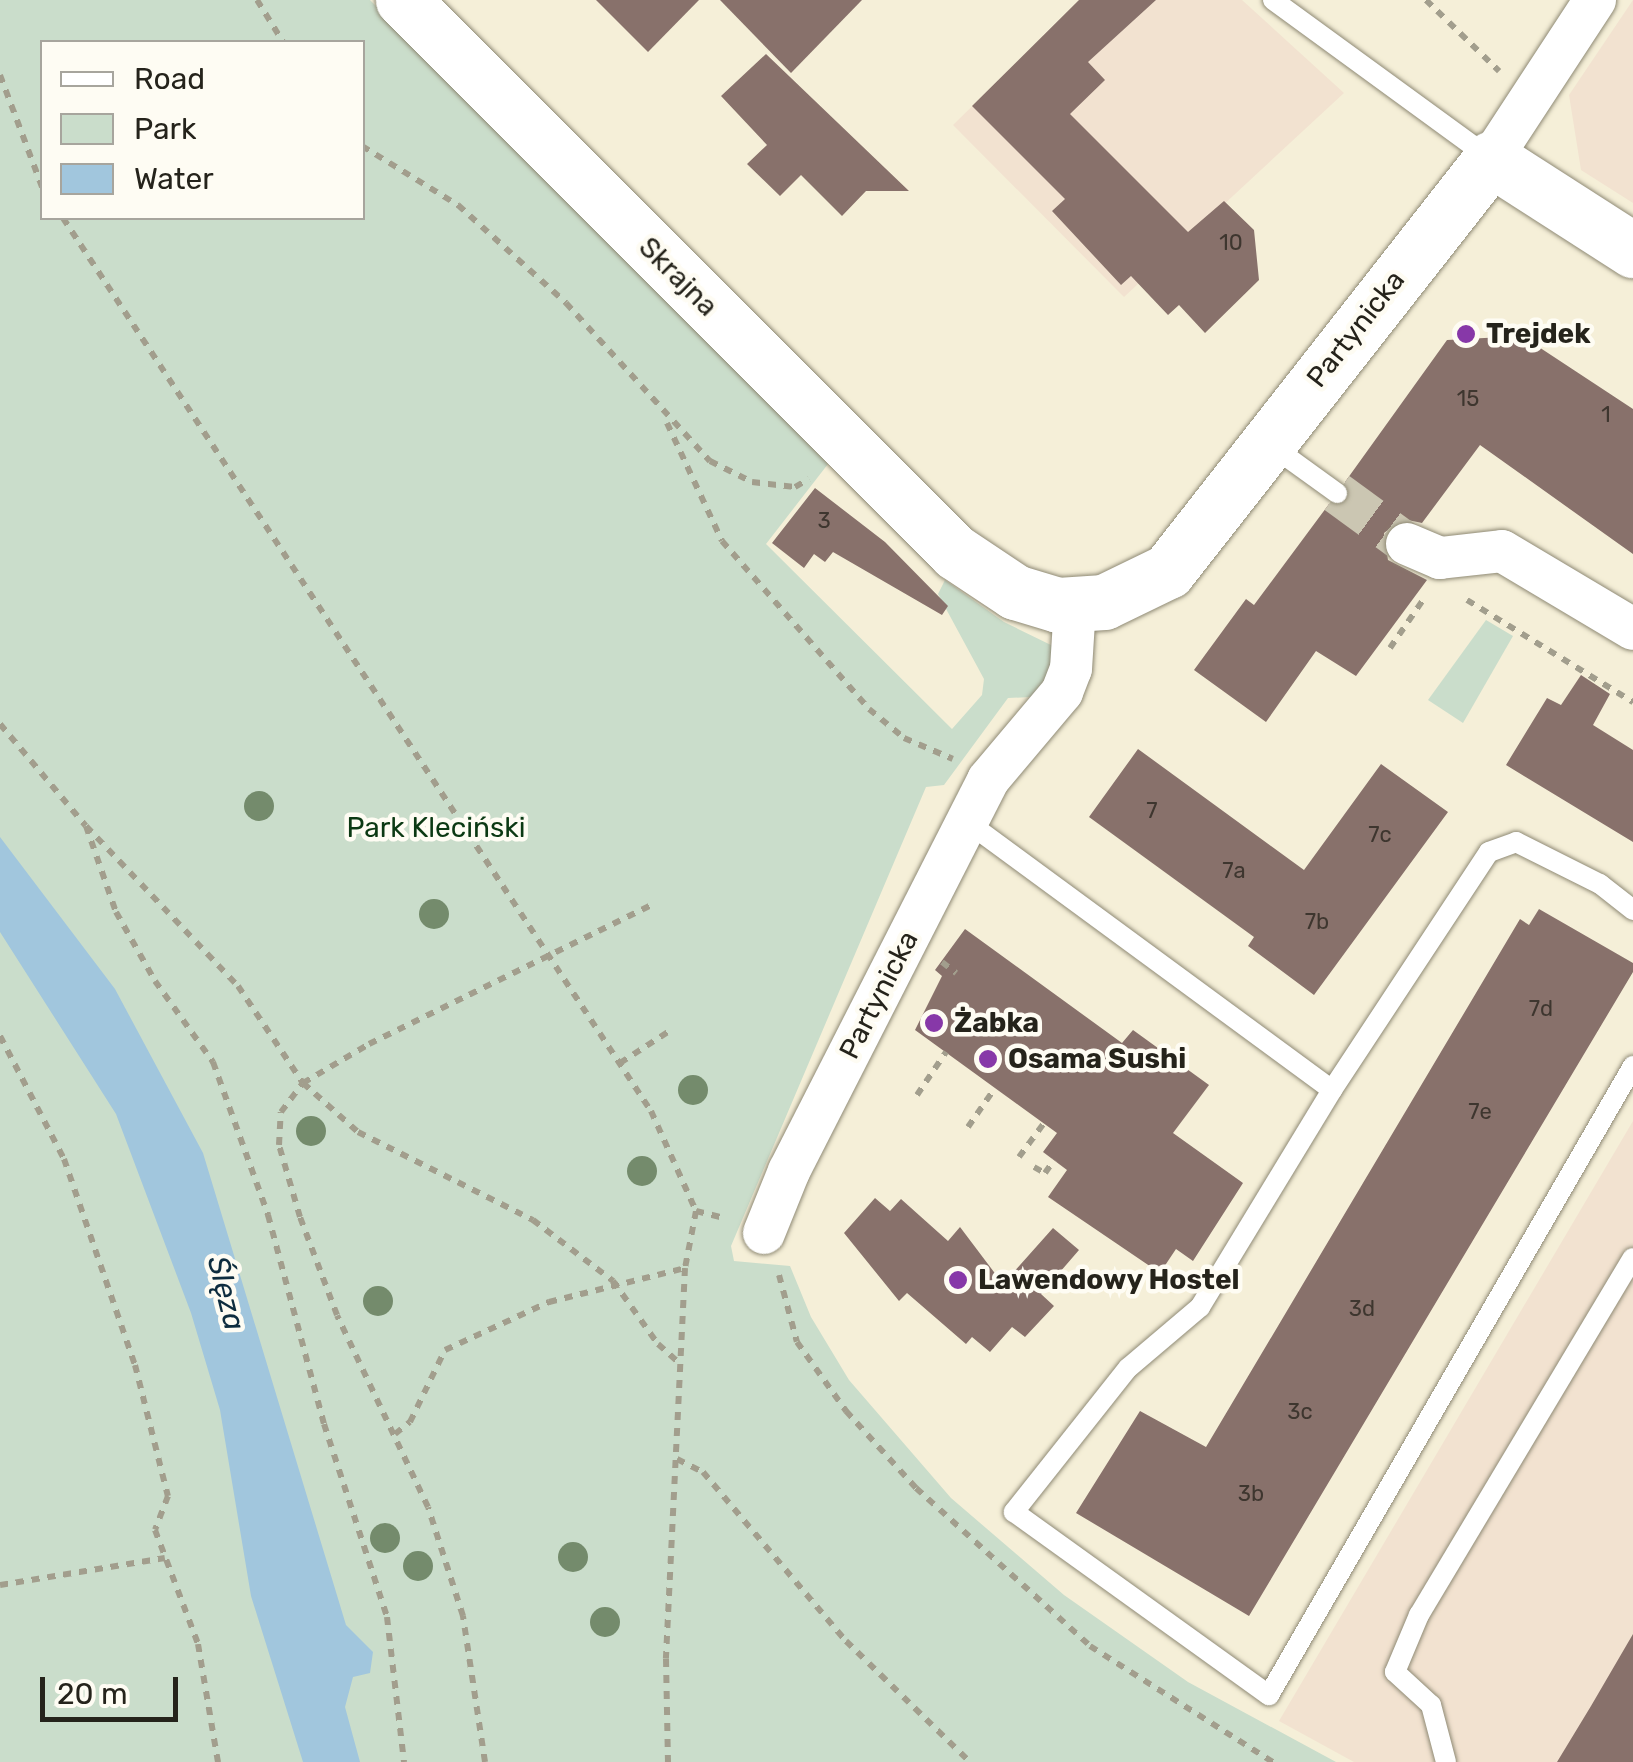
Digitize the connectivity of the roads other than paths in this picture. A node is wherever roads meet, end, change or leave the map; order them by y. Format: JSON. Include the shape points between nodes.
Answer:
{"nodes":[{"id":1,"x":402,"y":0,"type":"edge"},
{"id":2,"x":1273,"y":0,"type":"edge"},
{"id":3,"x":1595,"y":0,"type":"edge"},
{"id":4,"x":1476,"y":148,"type":"junction"},
{"id":5,"x":1633,"y":250,"type":"edge"},
{"id":6,"x":1268,"y":443,"type":"junction"},
{"id":7,"x":1337,"y":493,"type":"tunnel mouth"},
{"id":8,"x":955,"y":552,"type":"joint"},
{"id":9,"x":1430,"y":563,"type":"road end"},
{"id":10,"x":1075,"y":605,"type":"junction"},
{"id":11,"x":1633,"y":630,"type":"edge"},
{"id":12,"x":966,"y":821,"type":"junction"},
{"id":13,"x":1633,"y":910,"type":"edge"},
{"id":14,"x":1633,"y":1066,"type":"edge"},
{"id":15,"x":1332,"y":1090,"type":"junction"},
{"id":16,"x":764,"y":1233,"type":"road end"},
{"id":17,"x":1633,"y":1258,"type":"edge"},
{"id":18,"x":1446,"y":1762,"type":"edge"}],
"edges":[{"from":1,"to":8,"type":"street","name":"Skrajna"},
{"from":2,"to":4,"type":"lane"},
{"from":3,"to":4,"type":"street","name":"Partynicka"},
{"from":4,"to":5,"type":"street"},
{"from":4,"to":6,"type":"street","name":"Partynicka"},
{"from":6,"to":7,"type":"lane"},
{"from":6,"to":10,"type":"street","name":"Partynicka","via":[[1157,580],[1104,602]]},
{"from":8,"to":10,"type":"street","name":"Partynicka","via":[[1015,592]]},
{"from":9,"to":11,"type":"street","via":[[1502,551]]},
{"from":10,"to":12,"type":"street","name":"Partynicka","via":[[1072,669],[1062,692],[988,780]]},
{"from":12,"to":15,"type":"lane"},
{"from":12,"to":16,"type":"street","name":"Partynicka","via":[[788,1171]]},
{"from":13,"to":15,"type":"lane","via":[[1600,884],[1516,842],[1489,852]]},
{"from":14,"to":15,"type":"lane","via":[[1270,1696],[1014,1512],[1128,1368],[1200,1307]]},
{"from":17,"to":18,"type":"lane","via":[[1419,1616],[1395,1672],[1432,1705]]}]}
